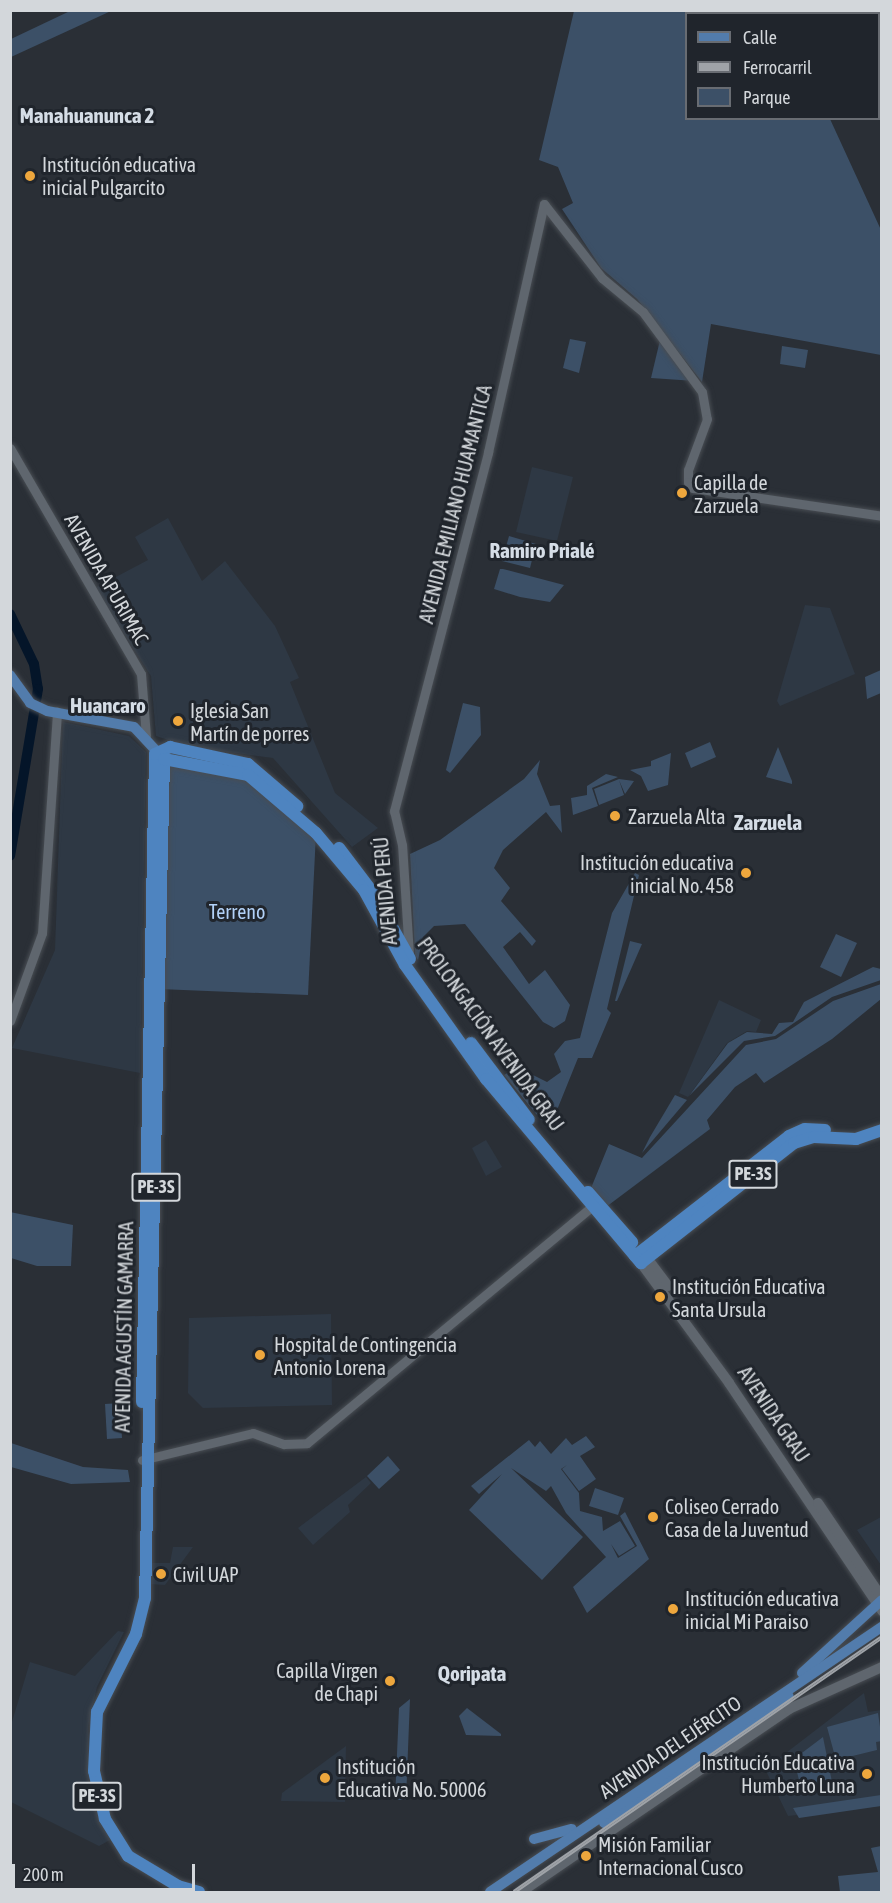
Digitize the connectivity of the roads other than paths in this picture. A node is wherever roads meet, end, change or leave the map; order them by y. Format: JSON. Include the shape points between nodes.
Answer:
{"nodes":[{"id":1,"x":10,"y":448,"type":"edge"},
{"id":2,"x":882,"y":516,"type":"edge"},
{"id":3,"x":10,"y":675,"type":"edge"},
{"id":4,"x":52,"y":711,"type":"junction"},
{"id":5,"x":146,"y":736,"type":"junction"},
{"id":6,"x":159,"y":753,"type":"junction"},
{"id":7,"x":394,"y":811,"type":"joint"},
{"id":8,"x":407,"y":962,"type":"junction"},
{"id":9,"x":10,"y":1021,"type":"edge"},
{"id":10,"x":882,"y":1121,"type":"edge"},
{"id":11,"x":882,"y":1130,"type":"edge"},
{"id":12,"x":594,"y":1204,"type":"junction"},
{"id":13,"x":638,"y":1255,"type":"junction"},
{"id":14,"x":146,"y":1460,"type":"junction"},
{"id":15,"x":880,"y":1604,"type":"edge"},
{"id":16,"x":879,"y":1629,"type":"edge"},
{"id":17,"x":882,"y":1667,"type":"edge"},
{"id":18,"x":780,"y":1694,"type":"junction"},
{"id":19,"x":582,"y":1829,"type":"junction"},
{"id":20,"x":534,"y":1839,"type":"dead end"},
{"id":21,"x":199,"y":1893,"type":"edge"},
{"id":22,"x":489,"y":1893,"type":"edge"},
{"id":23,"x":502,"y":1893,"type":"edge"},
{"id":24,"x":522,"y":1893,"type":"edge"}],
"edges":[{"from":1,"to":5,"type":"street","name":"AVENIDA APURIMAC","via":[[141,674]]},
{"from":2,"to":7,"type":"street","name":"AVENIDA EMILIANO HUAMANTICA","via":[[693,488],[687,482],[688,470],[707,419],[702,392],[643,312],[602,278],[544,204],[486,461]]},
{"from":3,"to":4,"type":"main road","via":[[19,692]]},
{"from":4,"to":5,"type":"main road","via":[[134,728]]},
{"from":4,"to":9,"type":"street","via":[[42,933]]},
{"from":5,"to":6,"type":"main road"},
{"from":6,"to":8,"type":"highway","name":"PROLONGACIÓN AVENIDA GRAU","via":[[262,779],[342,856]]},
{"from":6,"to":14,"type":"highway","name":"AVENIDA AGUSTÍN GAMARRA","number":"PE-3S"},
{"from":7,"to":8,"type":"street","name":"AVENIDA PERÚ","via":[[402,845]]},
{"from":8,"to":12,"type":"highway","name":"PROLONGACIÓN AVENIDA GRAU","via":[[486,1079]]},
{"from":10,"to":13,"type":"highway","number":"PE-3S","via":[[855,1131],[796,1131]]},
{"from":11,"to":13,"type":"highway","number":"PE-3S","via":[[856,1139],[814,1137],[794,1143]]},
{"from":12,"to":13,"type":"highway","name":"PROLONGACIÓN AVENIDA GRAU"},
{"from":12,"to":14,"type":"street","via":[[307,1443],[284,1444],[253,1433]]},
{"from":13,"to":15,"type":"main road","name":"AVENIDA GRAU"},
{"from":14,"to":21,"type":"highway","name":"AVENIDA AGUSTÍN GAMARRA","number":"PE-3S","via":[[141,1613],[105,1688],[94,1727],[94,1771],[101,1808],[128,1856],[178,1886]]},
{"from":15,"to":18,"type":"main road"},
{"from":16,"to":18,"type":"main road","name":"AVENIDA DEL EJÉRCITO"},
{"from":16,"to":23,"type":"main road","name":"AVENIDA DEL EJÉRCITO"},
{"from":17,"to":24,"type":"main road","name":"AVENIDA DEL EJÉRCITO","via":[[789,1709]]},
{"from":18,"to":19,"type":"main road","name":"AVENIDA DEL EJÉRCITO"},
{"from":19,"to":20,"type":"main road"},
{"from":19,"to":22,"type":"main road","name":"AVENIDA DEL EJÉRCITO"}]}
